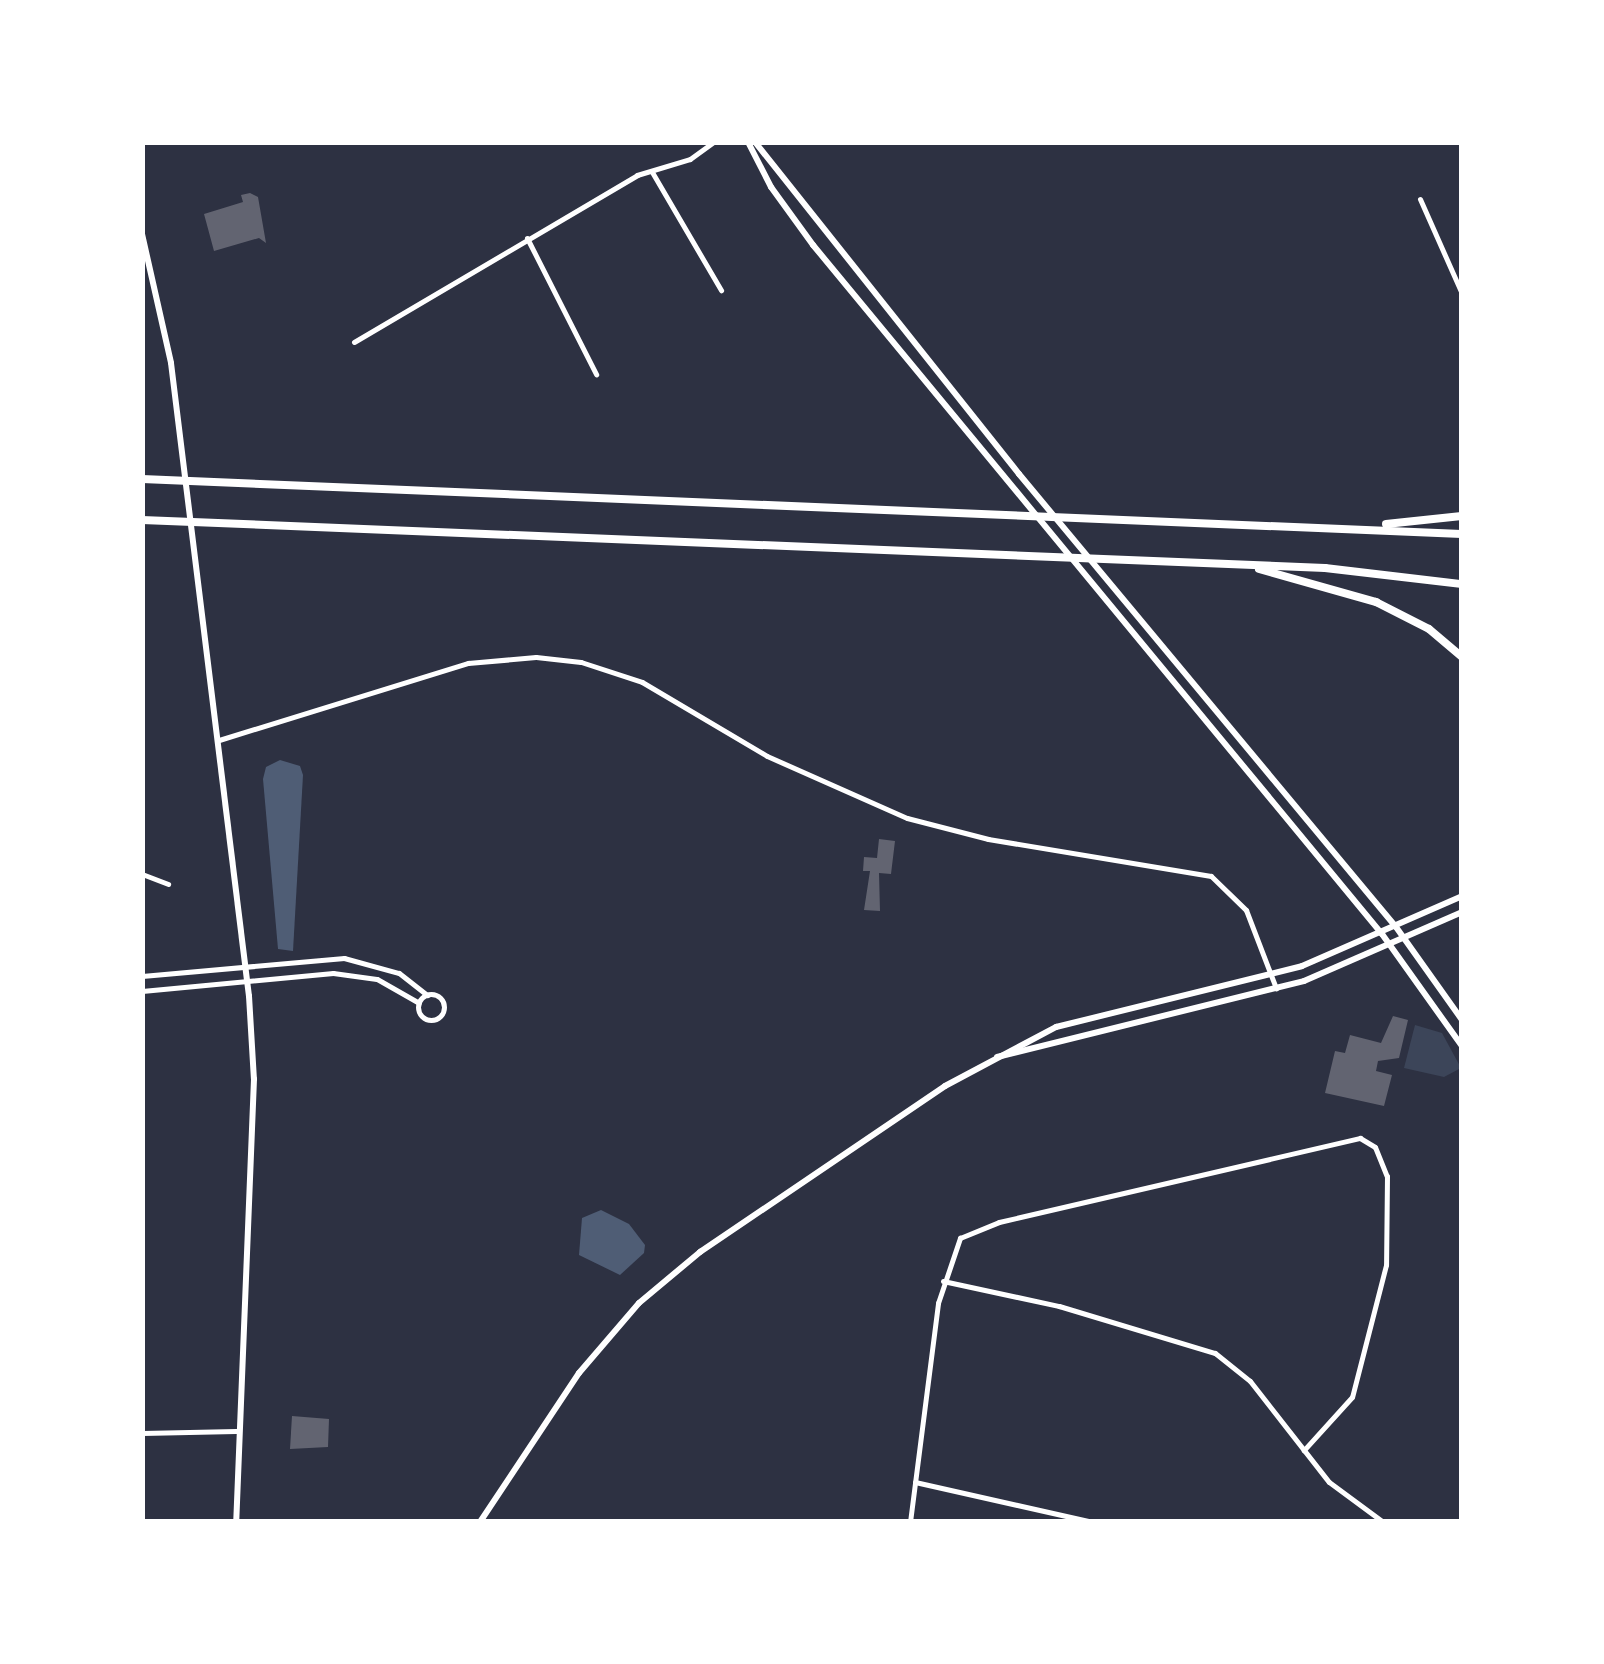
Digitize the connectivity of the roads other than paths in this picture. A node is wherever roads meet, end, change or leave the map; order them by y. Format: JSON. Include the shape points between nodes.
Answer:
{"nodes":[{"id":1,"x":713,"y":142,"type":"edge"},
{"id":2,"x":752,"y":142,"type":"edge"},
{"id":3,"x":651,"y":170,"type":"junction"},
{"id":4,"x":1420,"y":199,"type":"dead end"},
{"id":5,"x":142,"y":234,"type":"edge"},
{"id":6,"x":527,"y":238,"type":"junction"},
{"id":7,"x":721,"y":290,"type":"dead end"},
{"id":8,"x":1462,"y":294,"type":"edge"},
{"id":9,"x":354,"y":342,"type":"dead end"},
{"id":10,"x":922,"y":352,"type":"junction"},
{"id":11,"x":909,"y":362,"type":"junction"},
{"id":12,"x":596,"y":374,"type":"dead end"},
{"id":13,"x":142,"y":479,"type":"edge"},
{"id":14,"x":1462,"y":516,"type":"edge"},
{"id":15,"x":142,"y":520,"type":"edge"},
{"id":16,"x":1364,"y":527,"type":"junction"},
{"id":17,"x":1462,"y":534,"type":"edge"},
{"id":18,"x":1240,"y":564,"type":"junction"},
{"id":19,"x":1462,"y":584,"type":"edge"},
{"id":20,"x":1462,"y":657,"type":"edge"},
{"id":21,"x":219,"y":740,"type":"junction"},
{"id":22,"x":142,"y":874,"type":"edge"},
{"id":23,"x":168,"y":884,"type":"dead end"},
{"id":24,"x":1462,"y":896,"type":"edge"},
{"id":25,"x":1462,"y":912,"type":"edge"},
{"id":26,"x":1396,"y":927,"type":"junction"},
{"id":27,"x":1382,"y":934,"type":"junction"},
{"id":28,"x":1405,"y":939,"type":"junction"},
{"id":29,"x":1391,"y":946,"type":"junction"},
{"id":30,"x":246,"y":965,"type":"junction"},
{"id":31,"x":1272,"y":974,"type":"junction"},
{"id":32,"x":142,"y":976,"type":"edge"},
{"id":33,"x":248,"y":980,"type":"junction"},
{"id":34,"x":1276,"y":988,"type":"junction"},
{"id":35,"x":142,"y":991,"type":"edge"},
{"id":36,"x":427,"y":995,"type":"junction"},
{"id":37,"x":419,"y":1002,"type":"junction"},
{"id":38,"x":1462,"y":1020,"type":"edge"},
{"id":39,"x":1462,"y":1046,"type":"edge"},
{"id":40,"x":986,"y":1060,"type":"junction"},
{"id":41,"x":943,"y":1281,"type":"junction"},
{"id":42,"x":236,"y":1431,"type":"junction"},
{"id":43,"x":142,"y":1432,"type":"edge"},
{"id":44,"x":1304,"y":1450,"type":"junction"},
{"id":45,"x":915,"y":1482,"type":"junction"},
{"id":46,"x":1073,"y":1518,"type":"edge"},
{"id":47,"x":236,"y":1522,"type":"edge"},
{"id":48,"x":480,"y":1522,"type":"edge"},
{"id":49,"x":910,"y":1522,"type":"edge"},
{"id":50,"x":1092,"y":1522,"type":"edge"},
{"id":51,"x":1383,"y":1522,"type":"edge"}],
"edges":[{"from":1,"to":3,"type":"street","via":[[690,159]]},
{"from":2,"to":10,"type":"main road"},
{"from":2,"to":11,"type":"main road","via":[[786,210]]},
{"from":3,"to":6,"type":"street"},
{"from":3,"to":7,"type":"street"},
{"from":4,"to":8,"type":"street"},
{"from":5,"to":21,"type":"main road","via":[[164,318]]},
{"from":6,"to":9,"type":"street","via":[[476,275]]},
{"from":6,"to":12,"type":"street"},
{"from":10,"to":11,"type":"main road"},
{"from":10,"to":26,"type":"main road"},
{"from":11,"to":27,"type":"main road"},
{"from":13,"to":16,"type":"highway"},
{"from":14,"to":16,"type":"highway"},
{"from":15,"to":18,"type":"highway"},
{"from":16,"to":17,"type":"highway"},
{"from":18,"to":19,"type":"highway"},
{"from":18,"to":20,"type":"highway","via":[[1376,602]]},
{"from":21,"to":30,"type":"main road"},
{"from":21,"to":31,"type":"street","via":[[468,663],[526,657],[581,662],[642,682],[767,756],[907,818],[986,839],[1210,876],[1246,910]]},
{"from":22,"to":23,"type":"street"},
{"from":24,"to":26,"type":"main road"},
{"from":25,"to":28,"type":"main road"},
{"from":26,"to":27,"type":"main road"},
{"from":26,"to":28,"type":"main road"},
{"from":27,"to":29,"type":"main road"},
{"from":27,"to":31,"type":"main road"},
{"from":28,"to":29,"type":"main road"},
{"from":28,"to":38,"type":"main road"},
{"from":29,"to":34,"type":"main road"},
{"from":29,"to":39,"type":"main road"},
{"from":30,"to":32,"type":"street"},
{"from":30,"to":33,"type":"main road"},
{"from":30,"to":36,"type":"street","via":[[362,960],[399,973]]},
{"from":31,"to":34,"type":"street"},
{"from":31,"to":40,"type":"main road","via":[[1056,1027]]},
{"from":33,"to":35,"type":"street"},
{"from":33,"to":37,"type":"street","via":[[353,975],[391,985]]},
{"from":33,"to":42,"type":"main road","via":[[254,1079]]},
{"from":34,"to":40,"type":"main road"},
{"from":36,"to":37,"type":"street"},
{"from":36,"to":37,"type":"street","via":[[442,1001],[440,1016],[424,1018]]},
{"from":40,"to":48,"type":"main road","via":[[700,1252],[649,1294],[586,1365]]},
{"from":41,"to":44,"type":"street","via":[[1094,1315],[1215,1352],[1250,1380]]},
{"from":41,"to":44,"type":"street","via":[[952,1248],[972,1230],[1335,1141],[1368,1141],[1383,1163],[1390,1194],[1386,1265],[1352,1397]]},
{"from":41,"to":45,"type":"street"},
{"from":42,"to":43,"type":"street"},
{"from":42,"to":47,"type":"main road"},
{"from":44,"to":51,"type":"street","via":[[1343,1496]]},
{"from":45,"to":46,"type":"street"},
{"from":45,"to":49,"type":"street"},
{"from":46,"to":50,"type":"street"}]}
